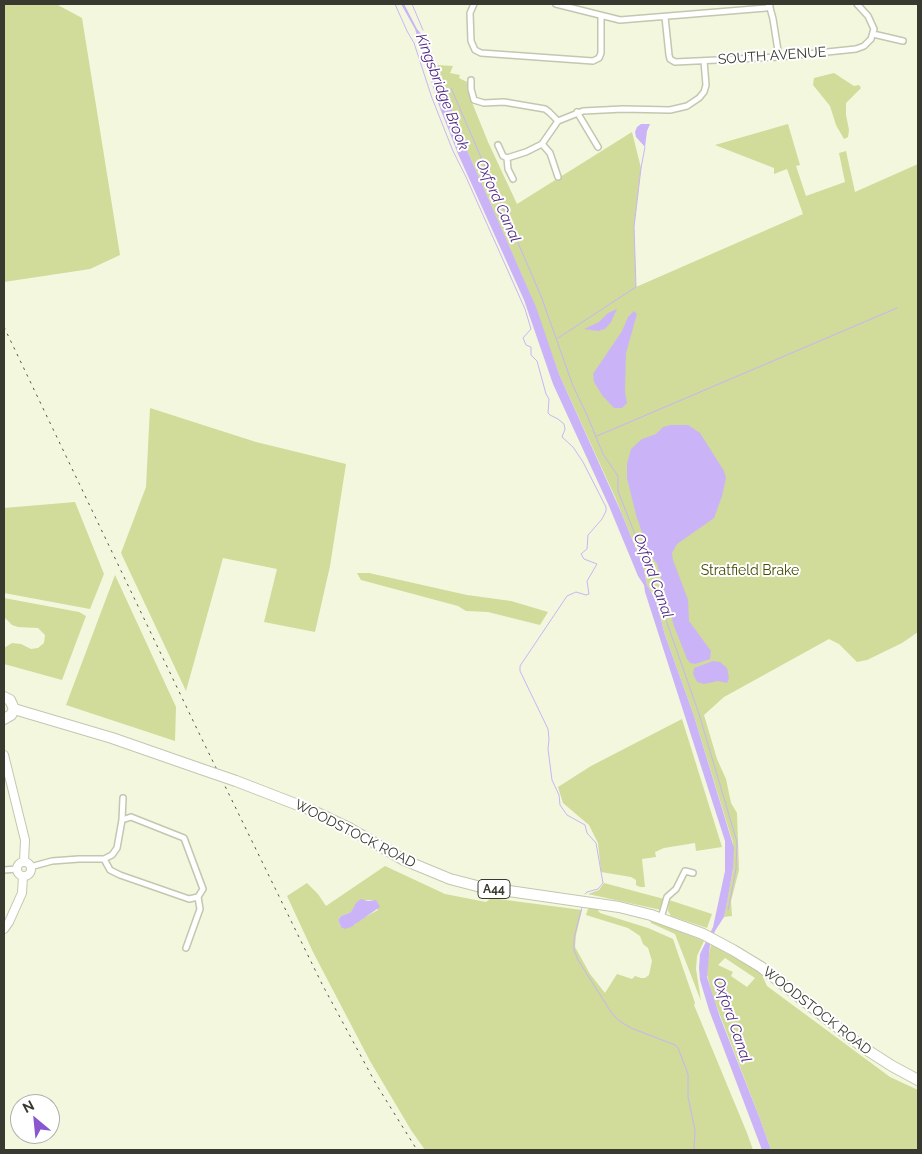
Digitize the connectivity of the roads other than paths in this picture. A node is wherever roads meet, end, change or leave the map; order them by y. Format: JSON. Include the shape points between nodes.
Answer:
{"nodes":[{"id":1,"x":474,"y":4,"type":"edge"},
{"id":2,"x":556,"y":4,"type":"edge"},
{"id":3,"x":857,"y":4,"type":"edge"},
{"id":4,"x":770,"y":5,"type":"edge"},
{"id":5,"x":601,"y":16,"type":"junction"},
{"id":6,"x":664,"y":17,"type":"junction"},
{"id":7,"x":873,"y":34,"type":"junction"},
{"id":8,"x":903,"y":42,"type":"dead end"},
{"id":9,"x":779,"y":57,"type":"junction"},
{"id":10,"x":704,"y":61,"type":"junction"},
{"id":11,"x":471,"y":80,"type":"dead end"},
{"id":12,"x":577,"y":112,"type":"junction"},
{"id":13,"x":558,"y":121,"type":"junction"},
{"id":14,"x":542,"y":144,"type":"junction"},
{"id":15,"x":498,"y":145,"type":"dead end"},
{"id":16,"x":598,"y":147,"type":"dead end"},
{"id":17,"x":508,"y":158,"type":"junction"},
{"id":18,"x":558,"y":177,"type":"dead end"},
{"id":19,"x":513,"y":179,"type":"dead end"},
{"id":20,"x":4,"y":697,"type":"edge"},
{"id":21,"x":14,"y":709,"type":"junction"},
{"id":22,"x":4,"y":719,"type":"edge"},
{"id":23,"x":4,"y":755,"type":"edge"},
{"id":24,"x":5,"y":765,"type":"edge"},
{"id":25,"x":123,"y":798,"type":"dead end"},
{"id":26,"x":122,"y":820,"type":"junction"},
{"id":27,"x":104,"y":860,"type":"junction"},
{"id":28,"x":27,"y":865,"type":"junction"},
{"id":29,"x":17,"y":869,"type":"junction"},
{"id":30,"x":4,"y":870,"type":"edge"},
{"id":31,"x":693,"y":873,"type":"dead end"},
{"id":32,"x":23,"y":876,"type":"junction"},
{"id":33,"x":198,"y":897,"type":"junction"},
{"id":34,"x":661,"y":918,"type":"junction"},
{"id":35,"x":4,"y":929,"type":"edge"},
{"id":36,"x":186,"y":948,"type":"dead end"},
{"id":37,"x":918,"y":1080,"type":"edge"}],
"edges":[{"from":1,"to":5,"type":"street","via":[[470,13],[471,41],[475,50],[481,53],[593,61],[601,53]]},
{"from":2,"to":5,"type":"street"},
{"from":3,"to":7,"type":"street","via":[[872,22]]},
{"from":4,"to":6,"type":"street","via":[[766,8]]},
{"from":4,"to":9,"type":"street"},
{"from":5,"to":6,"type":"street","via":[[620,20]]},
{"from":6,"to":10,"type":"street","name":"SOUTH AVENUE","via":[[672,61]]},
{"from":7,"to":8,"type":"street"},
{"from":7,"to":9,"type":"street","name":"SOUTH AVENUE","via":[[868,43],[856,49]]},
{"from":9,"to":10,"type":"street","name":"SOUTH AVENUE"},
{"from":10,"to":12,"type":"street","via":[[704,92],[687,106],[670,110]]},
{"from":11,"to":13,"type":"street","via":[[474,100],[545,109]]},
{"from":12,"to":13,"type":"street"},
{"from":12,"to":16,"type":"street"},
{"from":13,"to":14,"type":"street"},
{"from":14,"to":17,"type":"street"},
{"from":14,"to":18,"type":"street","via":[[550,153]]},
{"from":15,"to":17,"type":"street","via":[[503,156]]},
{"from":17,"to":19,"type":"street","via":[[508,169]]},
{"from":20,"to":21,"type":"highway","via":[[10,700]]},
{"from":21,"to":22,"type":"highway"},
{"from":21,"to":34,"type":"highway","name":"WOODSTOCK ROAD","number":"A44","bridge":true,"via":[[112,738],[311,810],[404,860],[450,879],[619,907]]},
{"from":23,"to":24,"type":"street"},
{"from":24,"to":28,"type":"street","via":[[25,840]]},
{"from":25,"to":26,"type":"street"},
{"from":26,"to":27,"type":"street","via":[[116,848]]},
{"from":26,"to":33,"type":"street","via":[[131,817],[184,838],[203,889]]},
{"from":27,"to":28,"type":"street","via":[[60,860]]},
{"from":27,"to":33,"type":"street","via":[[110,870],[120,875],[189,898]]},
{"from":28,"to":29,"type":"street","via":[[19,864]]},
{"from":28,"to":32,"type":"street","via":[[28,874]]},
{"from":29,"to":30,"type":"street"},
{"from":29,"to":32,"type":"street"},
{"from":31,"to":34,"type":"street","via":[[685,872],[676,889],[667,897]]},
{"from":32,"to":35,"type":"street","via":[[22,893]]},
{"from":33,"to":36,"type":"street","via":[[200,909]]},
{"from":34,"to":37,"type":"highway","name":"WOODSTOCK ROAD","number":"A44","via":[[717,941],[761,967],[848,1036]]}]}
